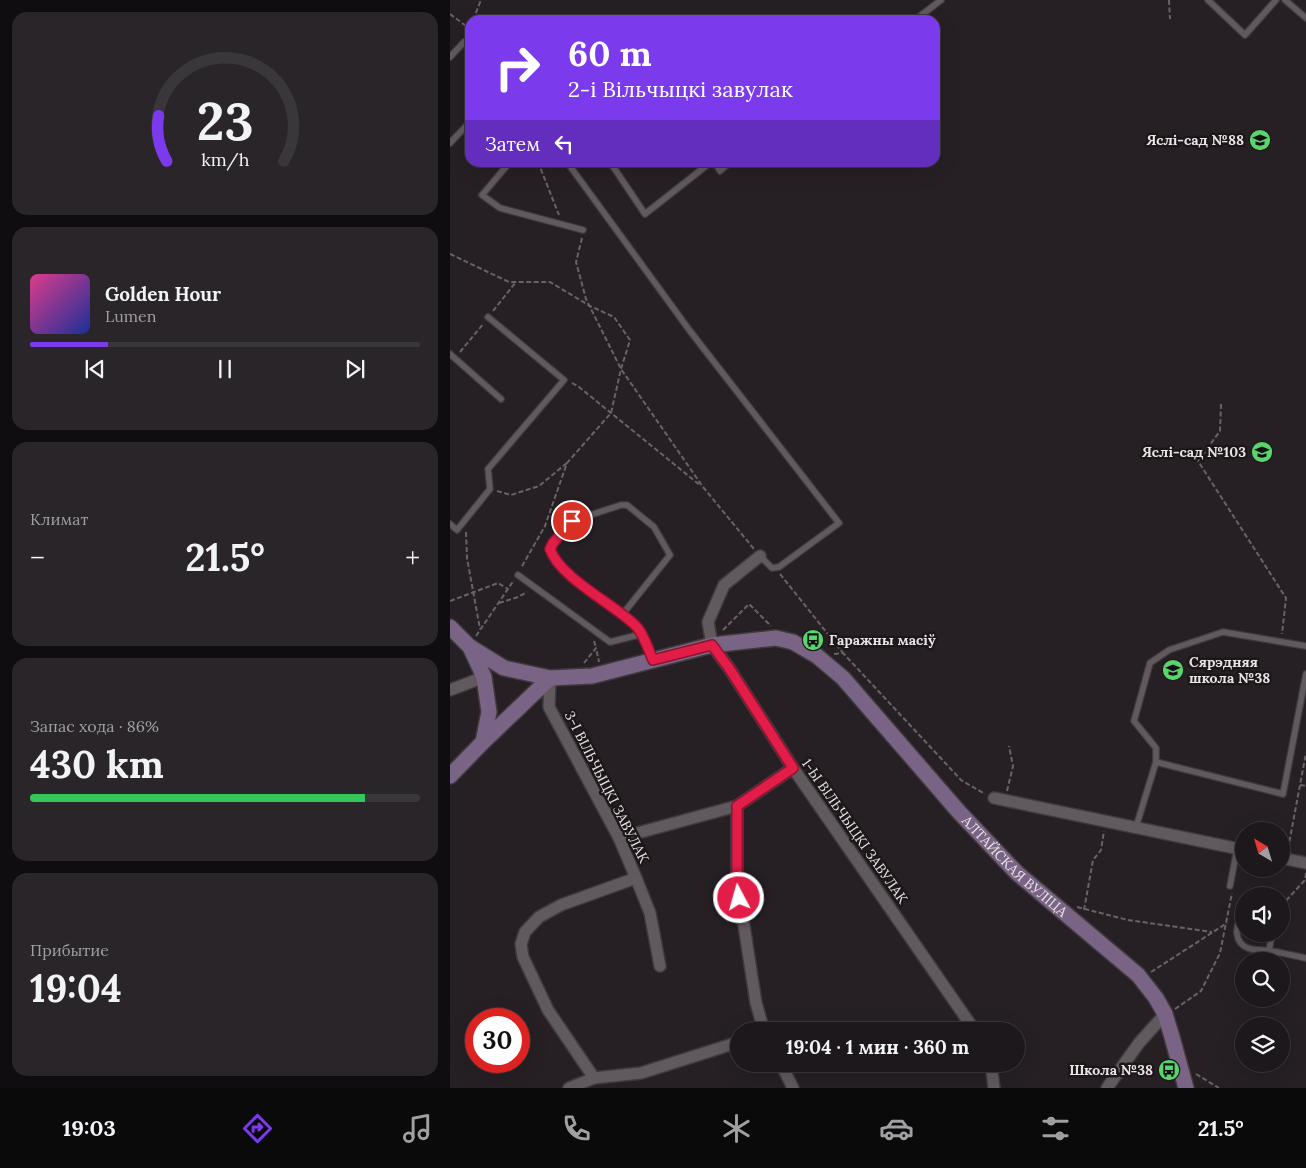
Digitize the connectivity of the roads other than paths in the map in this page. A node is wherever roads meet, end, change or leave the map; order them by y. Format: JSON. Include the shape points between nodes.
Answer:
{"nodes":[{"id":1,"x":941,"y":0,"type":"edge"},
{"id":2,"x":1208,"y":0,"type":"edge"},
{"id":3,"x":1276,"y":0,"type":"edge"},
{"id":4,"x":1285,"y":0,"type":"edge"},
{"id":5,"x":922,"y":15,"type":"edge"},
{"id":6,"x":1306,"y":18,"type":"edge"},
{"id":7,"x":465,"y":43,"type":"edge"},
{"id":8,"x":450,"y":56,"type":"edge"},
{"id":9,"x":465,"y":127,"type":"edge"},
{"id":10,"x":450,"y":143,"type":"edge"},
{"id":11,"x":506,"y":167,"type":"edge"},
{"id":12,"x":571,"y":167,"type":"edge"},
{"id":13,"x":613,"y":167,"type":"edge"},
{"id":14,"x":706,"y":167,"type":"edge"},
{"id":15,"x":583,"y":230,"type":"road end"},
{"id":16,"x":488,"y":317,"type":"road end"},
{"id":17,"x":452,"y":356,"type":"edge"},
{"id":18,"x":501,"y":399,"type":"dead end"},
{"id":19,"x":450,"y":524,"type":"edge"},
{"id":20,"x":760,"y":556,"type":"joint"},
{"id":21,"x":518,"y":575,"type":"road end"},
{"id":22,"x":622,"y":614,"type":"junction"},
{"id":23,"x":450,"y":627,"type":"edge"},
{"id":24,"x":642,"y":634,"type":"junction"},
{"id":25,"x":711,"y":640,"type":"junction"},
{"id":26,"x":1306,"y":646,"type":"edge"},
{"id":27,"x":470,"y":647,"type":"junction"},
{"id":28,"x":653,"y":660,"type":"junction"},
{"id":29,"x":1306,"y":674,"type":"edge"},
{"id":30,"x":484,"y":677,"type":"junction"},
{"id":31,"x":550,"y":678,"type":"junction"},
{"id":32,"x":450,"y":690,"type":"edge"},
{"id":33,"x":483,"y":742,"type":"junction"},
{"id":34,"x":1156,"y":762,"type":"junction"},
{"id":35,"x":793,"y":768,"type":"junction"},
{"id":36,"x":450,"y":776,"type":"edge"},
{"id":37,"x":999,"y":799,"type":"road end"},
{"id":38,"x":737,"y":806,"type":"junction"},
{"id":39,"x":1136,"y":827,"type":"junction"},
{"id":40,"x":619,"y":838,"type":"junction"},
{"id":41,"x":1235,"y":848,"type":"edge"},
{"id":42,"x":1290,"y":859,"type":"edge"},
{"id":43,"x":1306,"y":863,"type":"edge"},
{"id":44,"x":1235,"y":868,"type":"edge"},
{"id":45,"x":636,"y":878,"type":"junction"},
{"id":46,"x":1230,"y":886,"type":"road end"},
{"id":47,"x":1241,"y":942,"type":"edge"},
{"id":48,"x":1270,"y":942,"type":"edge"},
{"id":49,"x":1269,"y":950,"type":"junction"},
{"id":50,"x":1306,"y":958,"type":"edge"},
{"id":51,"x":660,"y":966,"type":"dead end"},
{"id":52,"x":1165,"y":1014,"type":"junction"},
{"id":53,"x":761,"y":1022,"type":"edge"},
{"id":54,"x":969,"y":1022,"type":"edge"},
{"id":55,"x":730,"y":1045,"type":"edge"},
{"id":56,"x":785,"y":1072,"type":"edge"},
{"id":57,"x":993,"y":1072,"type":"edge"},
{"id":58,"x":594,"y":1078,"type":"junction"},
{"id":59,"x":569,"y":1088,"type":"edge"},
{"id":60,"x":793,"y":1088,"type":"edge"},
{"id":61,"x":994,"y":1088,"type":"edge"},
{"id":62,"x":1107,"y":1088,"type":"edge"},
{"id":63,"x":1186,"y":1088,"type":"edge"}],
"edges":[{"from":1,"to":5,"type":"lane"},
{"from":2,"to":3,"type":"lane","via":[[1245,35]]},
{"from":4,"to":6,"type":"lane"},
{"from":7,"to":8,"type":"lane"},
{"from":9,"to":10,"type":"lane"},
{"from":11,"to":15,"type":"lane","via":[[482,195],[500,208]]},
{"from":12,"to":20,"type":"lane","via":[[690,331],[839,523],[776,569],[768,566]]},
{"from":13,"to":14,"type":"lane","via":[[645,214]]},
{"from":16,"to":19,"type":"lane","via":[[564,380],[488,468],[490,489],[466,520],[457,530]]},
{"from":17,"to":18,"type":"lane"},
{"from":20,"to":25,"type":"street","via":[[724,585],[708,622]]},
{"from":21,"to":24,"type":"lane","via":[[610,642]]},
{"from":22,"to":22,"type":"lane","via":[[559,564],[550,549],[572,521],[626,505],[654,527],[670,555]]},
{"from":22,"to":24,"type":"lane"},
{"from":23,"to":27,"type":"main road"},
{"from":24,"to":28,"type":"lane"},
{"from":25,"to":28,"type":"main road","name":"АЛТАЙСКАЯ ВУЛІЦА"},
{"from":25,"to":35,"type":"street","name":"1-Ы ВІЛЬЧЫЦКІ ЗАВУЛАК"},
{"from":25,"to":52,"type":"main road","name":"АЛТАЙСКАЯ ВУЛІЦА","via":[[776,638],[793,642],[844,678],[959,812],[1017,873],[1140,979]]},
{"from":26,"to":34,"type":"lane","via":[[1223,632],[1169,650],[1150,663],[1134,721],[1156,748]]},
{"from":27,"to":30,"type":"main road"},
{"from":27,"to":31,"type":"main road","name":"АЛТАЙСКАЯ ВУЛІЦА","via":[[504,668]]},
{"from":28,"to":31,"type":"main road","name":"АЛТАЙСКАЯ ВУЛІЦА","via":[[592,676]]},
{"from":29,"to":34,"type":"lane","via":[[1283,794]]},
{"from":30,"to":32,"type":"street"},
{"from":30,"to":33,"type":"main road","via":[[489,712]]},
{"from":31,"to":33,"type":"main road"},
{"from":31,"to":40,"type":"street","name":"3-І ВІЛЬЧЫЦКІ ЗАВУЛАК","via":[[549,707]]},
{"from":33,"to":36,"type":"main road"},
{"from":34,"to":39,"type":"lane"},
{"from":35,"to":38,"type":"street"},
{"from":35,"to":54,"type":"street","name":"1-Ы ВІЛЬЧЫЦКІ ЗАВУЛАК"},
{"from":37,"to":39,"type":"street"},
{"from":38,"to":40,"type":"street"},
{"from":38,"to":53,"type":"street","via":[[737,880]]},
{"from":39,"to":41,"type":"street"},
{"from":40,"to":45,"type":"street","name":"3-І ВІЛЬЧЫЦКІ ЗАВУЛАК"},
{"from":42,"to":43,"type":"street"},
{"from":44,"to":46,"type":"lane"},
{"from":45,"to":51,"type":"street","name":"3-І ВІЛЬЧЫЦКІ ЗАВУЛАК","via":[[650,913]]},
{"from":45,"to":58,"type":"street","via":[[561,905],[539,917],[525,932],[521,944],[523,957],[548,1010]]},
{"from":47,"to":49,"type":"lane","via":[[1251,950]]},
{"from":48,"to":49,"type":"lane"},
{"from":49,"to":50,"type":"lane"},
{"from":52,"to":62,"type":"street","via":[[1139,1043]]},
{"from":52,"to":63,"type":"main road","name":"АЛТАЙСКАЯ ВУЛІЦА"},
{"from":55,"to":58,"type":"street","via":[[641,1073]]},
{"from":56,"to":60,"type":"street"},
{"from":57,"to":61,"type":"street"},
{"from":58,"to":59,"type":"street"}]}
